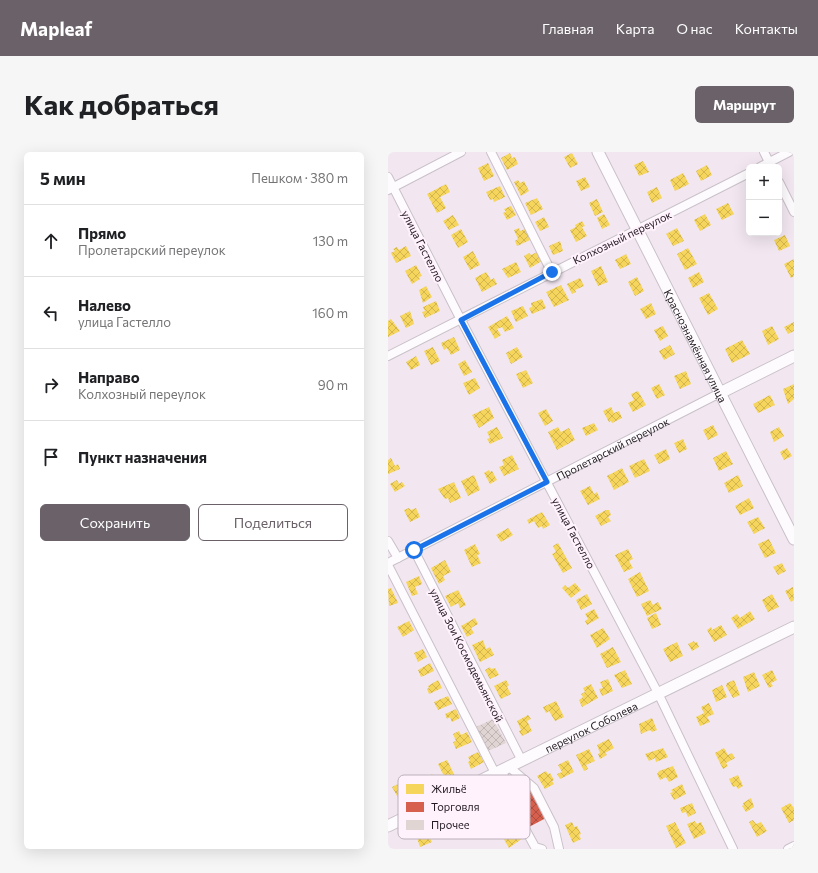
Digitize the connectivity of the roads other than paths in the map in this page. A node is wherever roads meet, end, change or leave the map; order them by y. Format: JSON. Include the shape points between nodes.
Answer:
{"nodes":[{"id":1,"x":460,"y":152,"type":"edge"},
{"id":2,"x":491,"y":152,"type":"edge"},
{"id":3,"x":598,"y":152,"type":"edge"},
{"id":4,"x":764,"y":152,"type":"edge"},
{"id":5,"x":789,"y":152,"type":"edge"},
{"id":6,"x":770,"y":164,"type":"edge"},
{"id":7,"x":771,"y":164,"type":"edge"},
{"id":8,"x":746,"y":175,"type":"edge"},
{"id":9,"x":388,"y":177,"type":"edge"},
{"id":10,"x":782,"y":188,"type":"edge"},
{"id":11,"x":391,"y":189,"type":"edge"},
{"id":12,"x":794,"y":212,"type":"edge"},
{"id":13,"x":636,"y":230,"type":"junction"},
{"id":14,"x":552,"y":272,"type":"junction"},
{"id":15,"x":461,"y":320,"type":"junction"},
{"id":16,"x":388,"y":356,"type":"edge"},
{"id":17,"x":794,"y":356,"type":"edge"},
{"id":18,"x":720,"y":393,"type":"junction"},
{"id":19,"x":547,"y":482,"type":"junction"},
{"id":20,"x":794,"y":538,"type":"edge"},
{"id":21,"x":388,"y":541,"type":"edge"},
{"id":22,"x":414,"y":550,"type":"junction"},
{"id":23,"x":398,"y":558,"type":"junction"},
{"id":24,"x":388,"y":564,"type":"edge"},
{"id":25,"x":794,"y":627,"type":"edge"},
{"id":26,"x":658,"y":692,"type":"junction"},
{"id":27,"x":521,"y":759,"type":"junction"},
{"id":28,"x":502,"y":769,"type":"junction"},
{"id":29,"x":490,"y":775,"type":"edge"},
{"id":30,"x":503,"y":775,"type":"edge"},
{"id":31,"x":512,"y":775,"type":"edge"},
{"id":32,"x":530,"y":786,"type":"edge"},
{"id":33,"x":398,"y":821,"type":"edge"},
{"id":34,"x":388,"y":826,"type":"edge"},
{"id":35,"x":530,"y":838,"type":"edge"},
{"id":36,"x":794,"y":846,"type":"edge"},
{"id":37,"x":542,"y":849,"type":"edge"},
{"id":38,"x":560,"y":849,"type":"edge"},
{"id":39,"x":733,"y":849,"type":"edge"},
{"id":40,"x":788,"y":849,"type":"edge"}],
"edges":[{"from":1,"to":11,"type":"street"},
{"from":2,"to":14,"type":"street"},
{"from":3,"to":13,"type":"main road","name":"Краснознамённая улица"},
{"from":4,"to":6,"type":"street"},
{"from":5,"to":7,"type":"street"},
{"from":8,"to":13,"type":"street","name":"Колхозный переулок"},
{"from":9,"to":11,"type":"street","name":"улица Гастелло"},
{"from":10,"to":12,"type":"street"},
{"from":11,"to":15,"type":"street","name":"улица Гастелло"},
{"from":13,"to":14,"type":"street","name":"Колхозный переулок"},
{"from":13,"to":18,"type":"main road","name":"Краснознамённая улица"},
{"from":14,"to":15,"type":"street","name":"Колхозный переулок"},
{"from":15,"to":16,"type":"street","name":"Колхозный переулок"},
{"from":15,"to":19,"type":"street","name":"улица Гастелло"},
{"from":17,"to":18,"type":"main road","name":"Пролетарский переулок"},
{"from":18,"to":19,"type":"street","name":"Пролетарский переулок"},
{"from":18,"to":20,"type":"main road","name":"Краснознамённая улица"},
{"from":19,"to":22,"type":"street","name":"Пролетарский переулок"},
{"from":19,"to":26,"type":"street","name":"улица Гастелло"},
{"from":21,"to":23,"type":"street"},
{"from":22,"to":23,"type":"street","name":"Пролетарский переулок"},
{"from":22,"to":27,"type":"street","name":"улица Зои Космодемьянской"},
{"from":23,"to":24,"type":"street","name":"Пролетарский переулок"},
{"from":24,"to":28,"type":"street"},
{"from":25,"to":26,"type":"main road","name":"переулок Соболева"},
{"from":26,"to":27,"type":"main road","name":"переулок Соболева"},
{"from":26,"to":39,"type":"street","name":"улица Гастелло"},
{"from":27,"to":28,"type":"main road","name":"переулок Соболева"},
{"from":28,"to":29,"type":"main road","name":"переулок Соболева"},
{"from":28,"to":30,"type":"street"},
{"from":28,"to":31,"type":"street"},
{"from":32,"to":38,"type":"street","via":[[534,788],[554,827]]},
{"from":33,"to":34,"type":"main road","name":"переулок Соболева"},
{"from":35,"to":37,"type":"street","via":[[535,847]]},
{"from":36,"to":40,"type":"street"}]}
